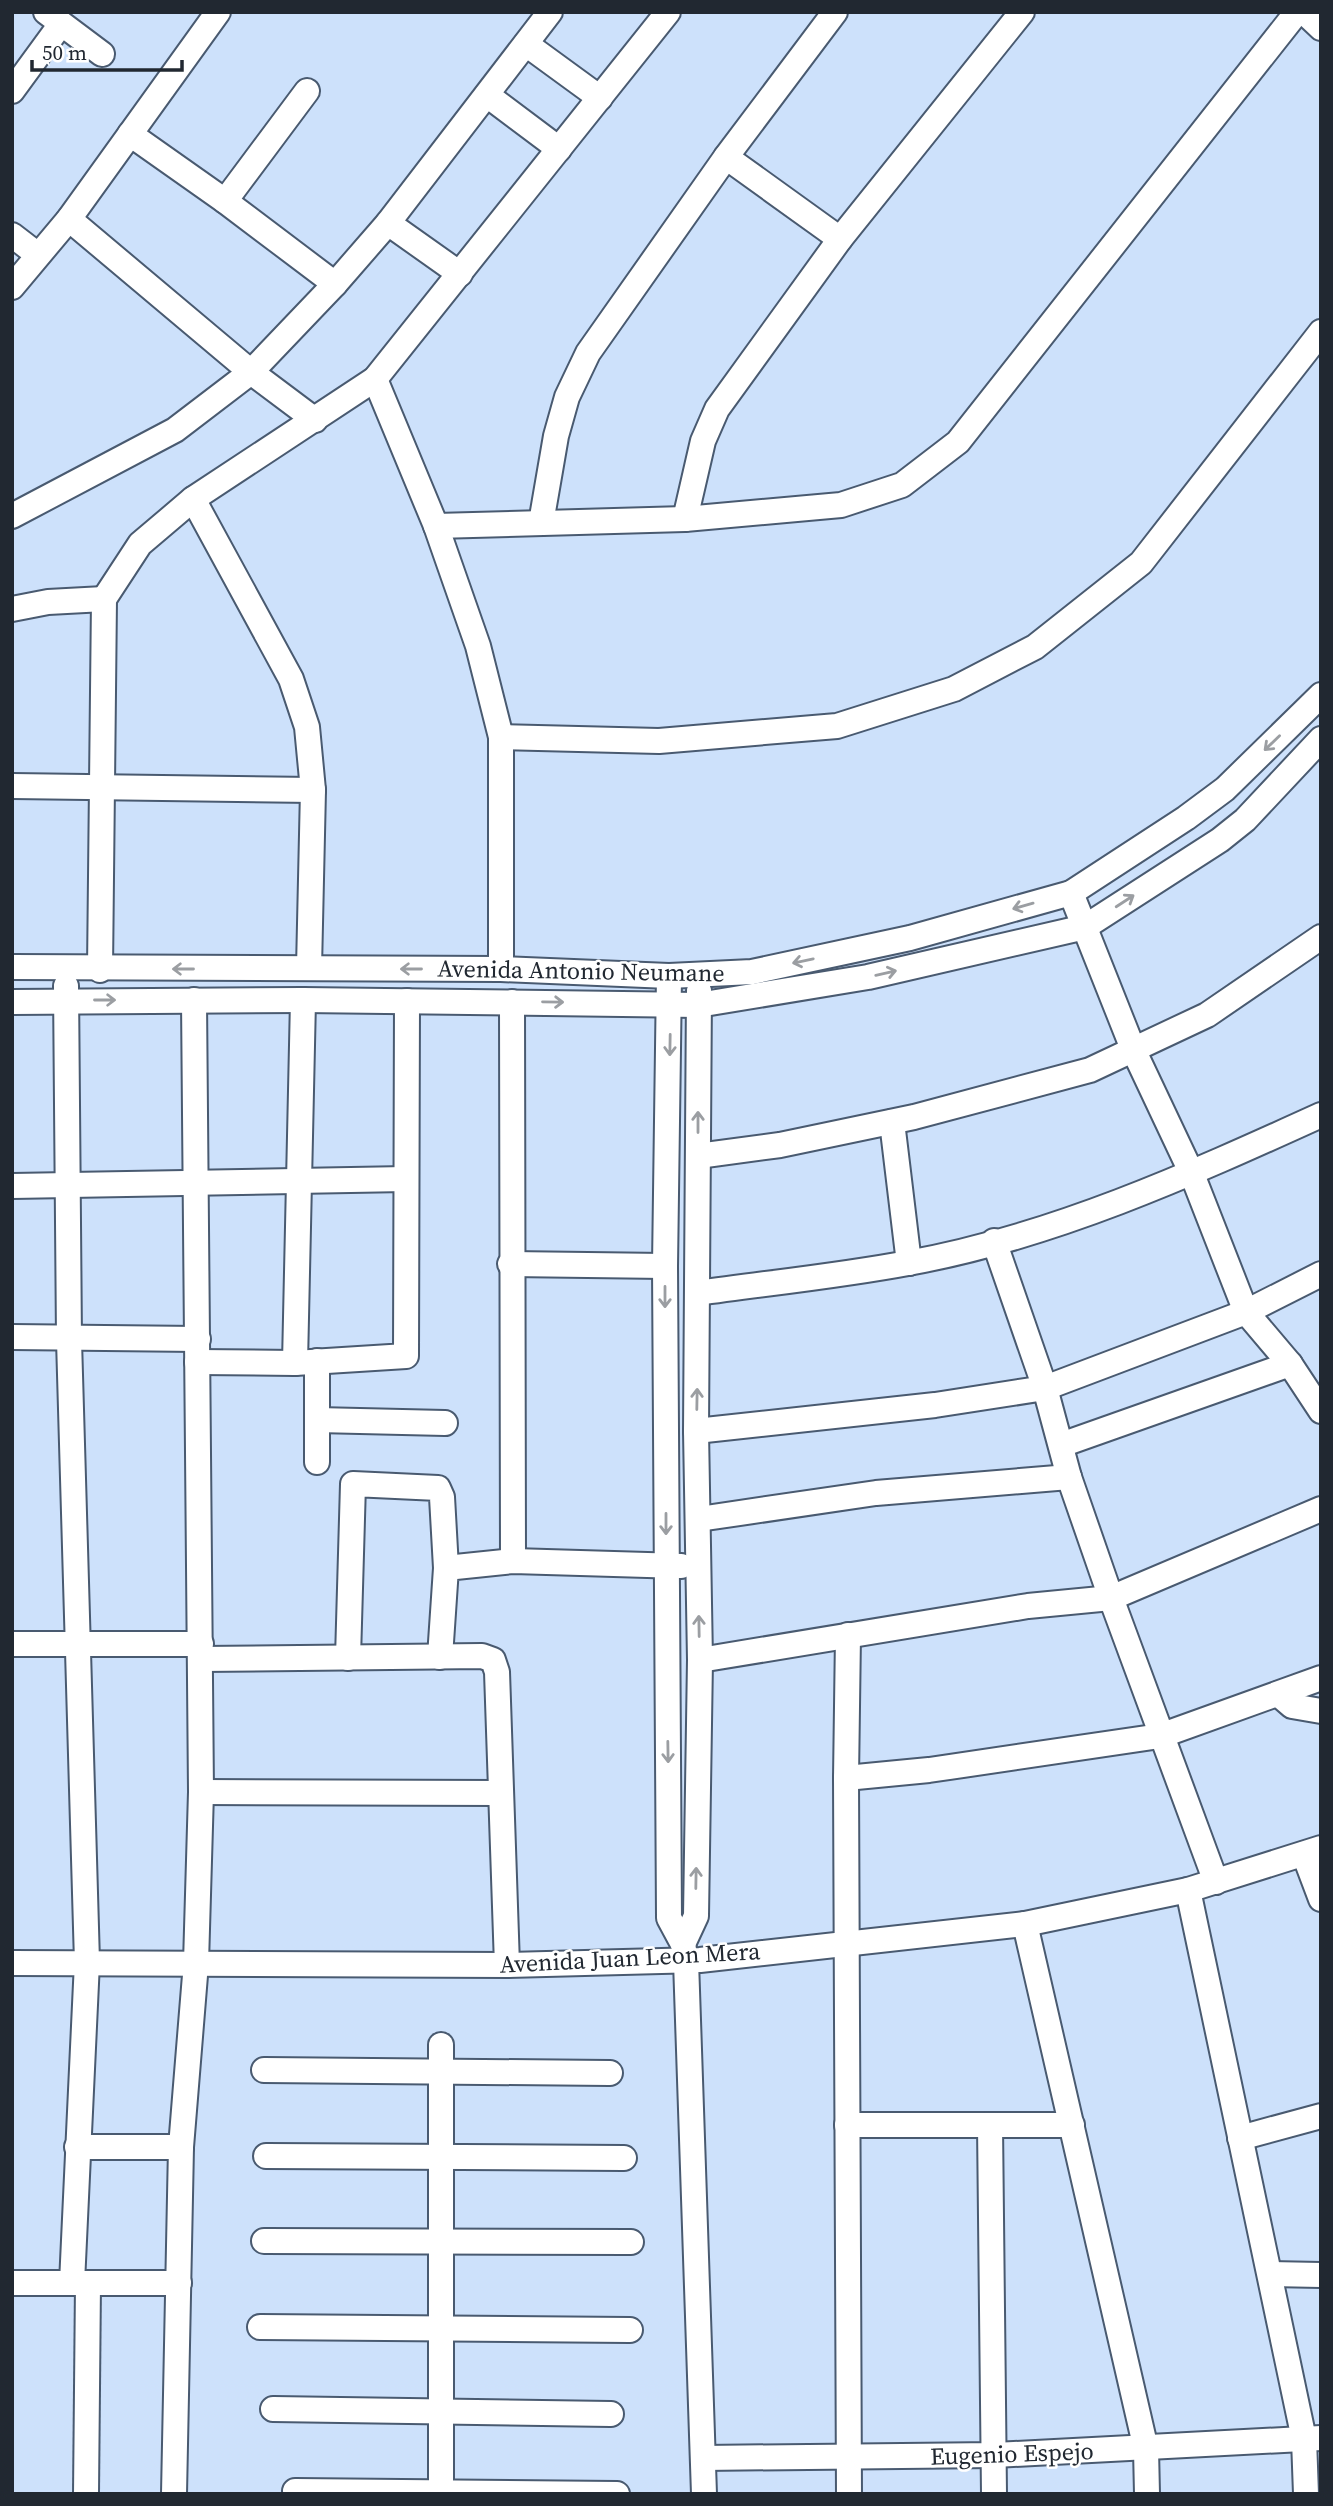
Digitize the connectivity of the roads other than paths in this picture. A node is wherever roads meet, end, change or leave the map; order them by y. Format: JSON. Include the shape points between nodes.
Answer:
{"nodes":[{"id":1,"x":218,"y":12,"type":"edge"},
{"id":2,"x":550,"y":12,"type":"edge"},
{"id":3,"x":668,"y":12,"type":"edge"},
{"id":4,"x":835,"y":12,"type":"edge"},
{"id":5,"x":1022,"y":12,"type":"edge"},
{"id":6,"x":1297,"y":12,"type":"edge"},
{"id":7,"x":1304,"y":12,"type":"edge"},
{"id":8,"x":54,"y":18,"type":"edge"},
{"id":9,"x":1321,"y":28,"type":"edge"},
{"id":10,"x":526,"y":44,"type":"junction"},
{"id":11,"x":102,"y":54,"type":"dead end"},
{"id":12,"x":12,"y":91,"type":"edge"},
{"id":13,"x":307,"y":91,"type":"dead end"},
{"id":14,"x":486,"y":95,"type":"junction"},
{"id":15,"x":600,"y":98,"type":"junction"},
{"id":16,"x":130,"y":134,"type":"junction"},
{"id":17,"x":559,"y":149,"type":"junction"},
{"id":18,"x":726,"y":157,"type":"junction"},
{"id":19,"x":225,"y":201,"type":"junction"},
{"id":20,"x":69,"y":219,"type":"junction"},
{"id":21,"x":388,"y":223,"type":"junction"},
{"id":22,"x":12,"y":235,"type":"edge"},
{"id":23,"x":839,"y":239,"type":"junction"},
{"id":24,"x":38,"y":255,"type":"junction"},
{"id":25,"x":460,"y":274,"type":"junction"},
{"id":26,"x":335,"y":284,"type":"junction"},
{"id":27,"x":12,"y":288,"type":"edge"},
{"id":28,"x":1321,"y":332,"type":"edge"},
{"id":29,"x":251,"y":372,"type":"junction"},
{"id":30,"x":375,"y":379,"type":"junction"},
{"id":31,"x":315,"y":420,"type":"junction"},
{"id":32,"x":193,"y":499,"type":"junction"},
{"id":33,"x":12,"y":516,"type":"edge"},
{"id":34,"x":685,"y":519,"type":"junction"},
{"id":35,"x":541,"y":523,"type":"junction"},
{"id":36,"x":436,"y":526,"type":"junction"},
{"id":37,"x":104,"y":599,"type":"junction"},
{"id":38,"x":12,"y":610,"type":"edge"},
{"id":39,"x":1321,"y":695,"type":"edge"},
{"id":40,"x":501,"y":737,"type":"junction"},
{"id":41,"x":1321,"y":739,"type":"edge"},
{"id":42,"x":102,"y":785,"type":"junction"},
{"id":43,"x":12,"y":786,"type":"edge"},
{"id":44,"x":313,"y":790,"type":"junction"},
{"id":45,"x":1071,"y":892,"type":"junction"},
{"id":46,"x":1085,"y":927,"type":"junction"},
{"id":47,"x":1321,"y":937,"type":"edge"},
{"id":48,"x":12,"y":967,"type":"edge"},
{"id":49,"x":66,"y":968,"type":"junction"},
{"id":50,"x":309,"y":968,"type":"junction"},
{"id":51,"x":500,"y":969,"type":"junction"},
{"id":52,"x":100,"y":970,"type":"junction"},
{"id":53,"x":669,"y":976,"type":"junction"},
{"id":54,"x":699,"y":976,"type":"junction"},
{"id":55,"x":66,"y":1000,"type":"junction"},
{"id":56,"x":194,"y":1000,"type":"junction"},
{"id":57,"x":303,"y":1000,"type":"junction"},
{"id":58,"x":407,"y":1001,"type":"junction"},
{"id":59,"x":12,"y":1002,"type":"edge"},
{"id":60,"x":512,"y":1002,"type":"junction"},
{"id":61,"x":670,"y":1003,"type":"junction"},
{"id":62,"x":698,"y":1005,"type":"junction"},
{"id":63,"x":1133,"y":1049,"type":"junction"},
{"id":64,"x":1321,"y":1115,"type":"edge"},
{"id":65,"x":892,"y":1122,"type":"junction"},
{"id":66,"x":698,"y":1156,"type":"junction"},
{"id":67,"x":1192,"y":1174,"type":"junction"},
{"id":68,"x":405,"y":1179,"type":"junction"},
{"id":69,"x":297,"y":1181,"type":"junction"},
{"id":70,"x":197,"y":1183,"type":"junction"},
{"id":71,"x":66,"y":1185,"type":"junction"},
{"id":72,"x":12,"y":1186,"type":"edge"},
{"id":73,"x":994,"y":1241,"type":"junction"},
{"id":74,"x":909,"y":1263,"type":"junction"},
{"id":75,"x":510,"y":1264,"type":"junction"},
{"id":76,"x":665,"y":1266,"type":"junction"},
{"id":77,"x":1321,"y":1274,"type":"edge"},
{"id":78,"x":698,"y":1293,"type":"junction"},
{"id":79,"x":1246,"y":1312,"type":"junction"},
{"id":80,"x":12,"y":1337,"type":"edge"},
{"id":81,"x":69,"y":1340,"type":"junction"},
{"id":82,"x":197,"y":1351,"type":"junction"},
{"id":83,"x":306,"y":1362,"type":"junction"},
{"id":84,"x":1290,"y":1364,"type":"junction"},
{"id":85,"x":1045,"y":1388,"type":"junction"},
{"id":86,"x":1321,"y":1411,"type":"edge"},
{"id":87,"x":317,"y":1420,"type":"junction"},
{"id":88,"x":445,"y":1423,"type":"dead end"},
{"id":89,"x":696,"y":1431,"type":"junction"},
{"id":90,"x":1061,"y":1446,"type":"junction"},
{"id":91,"x":317,"y":1462,"type":"dead end"},
{"id":92,"x":1069,"y":1477,"type":"junction"},
{"id":93,"x":1321,"y":1509,"type":"edge"},
{"id":94,"x":699,"y":1519,"type":"junction"},
{"id":95,"x":513,"y":1561,"type":"junction"},
{"id":96,"x":666,"y":1566,"type":"junction"},
{"id":97,"x":698,"y":1567,"type":"junction"},
{"id":98,"x":446,"y":1568,"type":"junction"},
{"id":99,"x":1111,"y":1598,"type":"junction"},
{"id":100,"x":848,"y":1635,"type":"junction"},
{"id":101,"x":12,"y":1644,"type":"edge"},
{"id":102,"x":79,"y":1644,"type":"junction"},
{"id":103,"x":201,"y":1651,"type":"junction"},
{"id":104,"x":440,"y":1657,"type":"junction"},
{"id":105,"x":348,"y":1658,"type":"junction"},
{"id":106,"x":699,"y":1660,"type":"junction"},
{"id":107,"x":1321,"y":1678,"type":"edge"},
{"id":108,"x":1278,"y":1694,"type":"junction"},
{"id":109,"x":1321,"y":1711,"type":"edge"},
{"id":110,"x":1160,"y":1736,"type":"junction"},
{"id":111,"x":846,"y":1777,"type":"junction"},
{"id":112,"x":201,"y":1791,"type":"junction"},
{"id":113,"x":500,"y":1793,"type":"junction"},
{"id":114,"x":1312,"y":1851,"type":"edge"},
{"id":115,"x":1216,"y":1882,"type":"junction"},
{"id":116,"x":1188,"y":1890,"type":"junction"},
{"id":117,"x":1321,"y":1899,"type":"edge"},
{"id":118,"x":1025,"y":1923,"type":"junction"},
{"id":119,"x":848,"y":1944,"type":"junction"},
{"id":120,"x":685,"y":1952,"type":"junction"},
{"id":121,"x":87,"y":1962,"type":"junction"},
{"id":122,"x":12,"y":1963,"type":"edge"},
{"id":123,"x":196,"y":1963,"type":"junction"},
{"id":124,"x":506,"y":1965,"type":"junction"},
{"id":125,"x":441,"y":2045,"type":"dead end"},
{"id":126,"x":264,"y":2070,"type":"dead end"},
{"id":127,"x":441,"y":2073,"type":"junction"},
{"id":128,"x":610,"y":2073,"type":"dead end"},
{"id":129,"x":1321,"y":2116,"type":"edge"},
{"id":130,"x":846,"y":2125,"type":"junction"},
{"id":131,"x":990,"y":2125,"type":"junction"},
{"id":132,"x":1072,"y":2125,"type":"junction"},
{"id":133,"x":1240,"y":2138,"type":"junction"},
{"id":134,"x":77,"y":2147,"type":"junction"},
{"id":135,"x":181,"y":2147,"type":"junction"},
{"id":136,"x":266,"y":2156,"type":"dead end"},
{"id":137,"x":441,"y":2158,"type":"junction"},
{"id":138,"x":624,"y":2158,"type":"dead end"},
{"id":139,"x":264,"y":2241,"type":"dead end"},
{"id":140,"x":441,"y":2241,"type":"junction"},
{"id":141,"x":631,"y":2242,"type":"dead end"},
{"id":142,"x":1270,"y":2274,"type":"junction"},
{"id":143,"x":1321,"y":2275,"type":"edge"},
{"id":144,"x":12,"y":2283,"type":"edge"},
{"id":145,"x":80,"y":2283,"type":"junction"},
{"id":146,"x":179,"y":2283,"type":"junction"},
{"id":147,"x":260,"y":2327,"type":"dead end"},
{"id":148,"x":441,"y":2329,"type":"junction"},
{"id":149,"x":631,"y":2330,"type":"dead end"},
{"id":150,"x":273,"y":2410,"type":"dead end"},
{"id":151,"x":441,"y":2412,"type":"junction"},
{"id":152,"x":611,"y":2413,"type":"dead end"},
{"id":153,"x":1312,"y":2439,"type":"edge"},
{"id":154,"x":1146,"y":2449,"type":"junction"},
{"id":155,"x":995,"y":2455,"type":"junction"},
{"id":156,"x":703,"y":2458,"type":"junction"},
{"id":157,"x":849,"y":2458,"type":"junction"},
{"id":158,"x":295,"y":2491,"type":"dead end"},
{"id":159,"x":441,"y":2492,"type":"edge"},
{"id":160,"x":86,"y":2494,"type":"edge"},
{"id":161,"x":174,"y":2494,"type":"edge"},
{"id":162,"x":617,"y":2494,"type":"edge"},
{"id":163,"x":704,"y":2494,"type":"edge"},
{"id":164,"x":849,"y":2494,"type":"edge"},
{"id":165,"x":994,"y":2494,"type":"edge"},
{"id":166,"x":1146,"y":2494,"type":"edge"},
{"id":167,"x":1306,"y":2494,"type":"edge"}],
"edges":[{"from":1,"to":16,"type":"street"},
{"from":2,"to":10,"type":"street"},
{"from":3,"to":15,"type":"street"},
{"from":4,"to":18,"type":"street"},
{"from":5,"to":23,"type":"street"},
{"from":6,"to":34,"type":"street","via":[[958,442],[902,485],[841,505]]},
{"from":7,"to":9,"type":"street"},
{"from":8,"to":11,"type":"street"},
{"from":8,"to":12,"type":"street"},
{"from":10,"to":14,"type":"street"},
{"from":10,"to":15,"type":"street"},
{"from":13,"to":19,"type":"street"},
{"from":14,"to":17,"type":"street"},
{"from":14,"to":21,"type":"street"},
{"from":15,"to":17,"type":"street"},
{"from":16,"to":19,"type":"street"},
{"from":16,"to":20,"type":"street"},
{"from":17,"to":25,"type":"street"},
{"from":18,"to":23,"type":"street"},
{"from":18,"to":35,"type":"street","via":[[588,352],[567,397],[556,436]]},
{"from":19,"to":26,"type":"street"},
{"from":20,"to":24,"type":"street"},
{"from":20,"to":29,"type":"street"},
{"from":21,"to":25,"type":"street"},
{"from":21,"to":26,"type":"street"},
{"from":22,"to":24,"type":"street"},
{"from":23,"to":34,"type":"street","via":[[717,409],[703,441]]},
{"from":24,"to":27,"type":"street"},
{"from":25,"to":30,"type":"street"},
{"from":26,"to":29,"type":"street"},
{"from":28,"to":40,"type":"street","via":[[1141,563],[1035,646],[954,689],[836,726],[659,741]]},
{"from":29,"to":31,"type":"street"},
{"from":29,"to":33,"type":"street","via":[[175,430]]},
{"from":30,"to":31,"type":"street"},
{"from":30,"to":36,"type":"street"},
{"from":31,"to":32,"type":"street"},
{"from":32,"to":37,"type":"street","via":[[140,544]]},
{"from":32,"to":44,"type":"street","via":[[291,679],[307,727]]},
{"from":34,"to":35,"type":"street"},
{"from":35,"to":36,"type":"street"},
{"from":36,"to":40,"type":"street","via":[[478,646]]},
{"from":37,"to":38,"type":"street","via":[[48,602]]},
{"from":37,"to":42,"type":"street"},
{"from":39,"to":45,"type":"street","name":"Avenida Antonio Neumane","one_way":true,"via":[[1225,789]]},
{"from":40,"to":51,"type":"street"},
{"from":46,"to":41,"type":"street","name":"Avenida Antonio Neumane","one_way":true,"via":[[1220,840],[1245,820]]},
{"from":42,"to":43,"type":"street"},
{"from":42,"to":44,"type":"street"},
{"from":42,"to":52,"type":"street"},
{"from":44,"to":50,"type":"street"},
{"from":45,"to":46,"type":"street"},
{"from":45,"to":54,"type":"street","name":"Avenida Antonio Neumane","one_way":true,"via":[[897,941],[752,972]]},
{"from":62,"to":46,"type":"street","name":"Avenida Antonio Neumane","one_way":true,"via":[[868,977]]},
{"from":46,"to":63,"type":"street"},
{"from":47,"to":63,"type":"street","via":[[1207,1015]]},
{"from":48,"to":49,"type":"street","name":"Avenida Antonio Neumane"},
{"from":49,"to":52,"type":"street","name":"Avenida Antonio Neumane"},
{"from":49,"to":55,"type":"street"},
{"from":51,"to":50,"type":"street","name":"Avenida Antonio Neumane","one_way":true},
{"from":50,"to":52,"type":"street","name":"Avenida Antonio Neumane","one_way":true},
{"from":51,"to":53,"type":"street","name":"Avenida Antonio Neumane"},
{"from":53,"to":54,"type":"street","name":"Avenida Antonio Neumane"},
{"from":53,"to":61,"type":"street"},
{"from":54,"to":62,"type":"street"},
{"from":55,"to":56,"type":"street","name":"Avenida Antonio Neumane","one_way":true},
{"from":55,"to":59,"type":"street","name":"Avenida Antonio Neumane"},
{"from":55,"to":71,"type":"street"},
{"from":56,"to":57,"type":"street","name":"Avenida Antonio Neumane"},
{"from":56,"to":70,"type":"street"},
{"from":57,"to":58,"type":"street","name":"Avenida Antonio Neumane"},
{"from":57,"to":69,"type":"street"},
{"from":58,"to":60,"type":"street","name":"Avenida Antonio Neumane"},
{"from":58,"to":68,"type":"street"},
{"from":60,"to":61,"type":"street","name":"Avenida Antonio Neumane","one_way":true},
{"from":60,"to":75,"type":"street"},
{"from":61,"to":62,"type":"street","name":"Avenida Antonio Neumane"},
{"from":61,"to":76,"type":"street","one_way":true},
{"from":66,"to":62,"type":"street","one_way":true},
{"from":63,"to":65,"type":"street","via":[[1090,1070]]},
{"from":63,"to":67,"type":"street"},
{"from":64,"to":67,"type":"street"},
{"from":65,"to":66,"type":"street"},
{"from":65,"to":74,"type":"street"},
{"from":66,"to":78,"type":"street"},
{"from":67,"to":73,"type":"street"},
{"from":67,"to":79,"type":"street"},
{"from":68,"to":69,"type":"street"},
{"from":68,"to":83,"type":"street","via":[[406,1356]]},
{"from":69,"to":70,"type":"street"},
{"from":69,"to":83,"type":"street"},
{"from":70,"to":71,"type":"street"},
{"from":70,"to":82,"type":"street"},
{"from":71,"to":72,"type":"street"},
{"from":71,"to":81,"type":"street"},
{"from":73,"to":74,"type":"street"},
{"from":73,"to":85,"type":"street"},
{"from":74,"to":78,"type":"street"},
{"from":75,"to":76,"type":"street"},
{"from":75,"to":95,"type":"street"},
{"from":76,"to":96,"type":"street","one_way":true},
{"from":77,"to":79,"type":"street"},
{"from":89,"to":78,"type":"street","one_way":true},
{"from":79,"to":84,"type":"street"},
{"from":79,"to":85,"type":"street"},
{"from":80,"to":81,"type":"street"},
{"from":81,"to":82,"type":"street"},
{"from":81,"to":102,"type":"street"},
{"from":82,"to":83,"type":"street"},
{"from":82,"to":103,"type":"street"},
{"from":83,"to":87,"type":"street"},
{"from":84,"to":86,"type":"street"},
{"from":84,"to":90,"type":"street"},
{"from":85,"to":89,"type":"street"},
{"from":85,"to":90,"type":"street"},
{"from":87,"to":88,"type":"street"},
{"from":87,"to":91,"type":"street"},
{"from":89,"to":94,"type":"street"},
{"from":90,"to":92,"type":"street"},
{"from":92,"to":94,"type":"street","via":[[876,1493]]},
{"from":92,"to":99,"type":"street"},
{"from":93,"to":99,"type":"street"},
{"from":94,"to":97,"type":"street"},
{"from":95,"to":96,"type":"street"},
{"from":95,"to":98,"type":"street"},
{"from":96,"to":97,"type":"street"},
{"from":96,"to":120,"type":"street","one_way":true,"via":[[668,1917]]},
{"from":106,"to":97,"type":"street","one_way":true},
{"from":98,"to":104,"type":"street"},
{"from":98,"to":105,"type":"street","via":[[438,1488],[353,1485]]},
{"from":99,"to":100,"type":"street","via":[[1028,1606]]},
{"from":99,"to":110,"type":"street"},
{"from":100,"to":106,"type":"street"},
{"from":100,"to":111,"type":"street"},
{"from":101,"to":102,"type":"street"},
{"from":102,"to":103,"type":"street"},
{"from":102,"to":121,"type":"street"},
{"from":103,"to":105,"type":"street"},
{"from":103,"to":112,"type":"street"},
{"from":104,"to":105,"type":"street"},
{"from":104,"to":113,"type":"street","via":[[493,1660]]},
{"from":120,"to":106,"type":"street","one_way":true,"via":[[696,1916]]},
{"from":107,"to":108,"type":"street"},
{"from":108,"to":109,"type":"street","via":[[1292,1706]]},
{"from":108,"to":110,"type":"street"},
{"from":110,"to":111,"type":"street"},
{"from":110,"to":115,"type":"street"},
{"from":111,"to":119,"type":"street"},
{"from":112,"to":113,"type":"street"},
{"from":112,"to":123,"type":"street"},
{"from":113,"to":124,"type":"street"},
{"from":114,"to":115,"type":"street","name":"Avenida Juan Leon Mera"},
{"from":114,"to":117,"type":"street"},
{"from":115,"to":116,"type":"street","name":"Avenida Juan Leon Mera"},
{"from":116,"to":118,"type":"street","name":"Avenida Juan Leon Mera"},
{"from":116,"to":133,"type":"street"},
{"from":118,"to":119,"type":"street","name":"Avenida Juan Leon Mera"},
{"from":118,"to":132,"type":"street"},
{"from":119,"to":120,"type":"street","name":"Avenida Juan Leon Mera"},
{"from":119,"to":130,"type":"street"},
{"from":120,"to":124,"type":"street","name":"Avenida Juan Leon Mera"},
{"from":120,"to":156,"type":"street"},
{"from":121,"to":122,"type":"street","name":"Avenida Juan Leon Mera"},
{"from":121,"to":123,"type":"street","name":"Avenida Juan Leon Mera"},
{"from":121,"to":134,"type":"street"},
{"from":123,"to":124,"type":"street","name":"Avenida Juan Leon Mera"},
{"from":123,"to":135,"type":"street"},
{"from":125,"to":127,"type":"street"},
{"from":126,"to":127,"type":"street"},
{"from":127,"to":128,"type":"street"},
{"from":127,"to":137,"type":"street"},
{"from":129,"to":133,"type":"street"},
{"from":130,"to":131,"type":"street"},
{"from":130,"to":157,"type":"street"},
{"from":131,"to":132,"type":"street"},
{"from":131,"to":155,"type":"street"},
{"from":132,"to":154,"type":"street"},
{"from":133,"to":142,"type":"street"},
{"from":134,"to":135,"type":"street"},
{"from":134,"to":145,"type":"street"},
{"from":135,"to":146,"type":"street"},
{"from":136,"to":137,"type":"street"},
{"from":137,"to":138,"type":"street"},
{"from":137,"to":140,"type":"street"},
{"from":139,"to":140,"type":"street"},
{"from":140,"to":141,"type":"street"},
{"from":140,"to":148,"type":"street"},
{"from":142,"to":143,"type":"street"},
{"from":142,"to":153,"type":"street"},
{"from":144,"to":145,"type":"street"},
{"from":145,"to":146,"type":"street"},
{"from":145,"to":160,"type":"street"},
{"from":146,"to":161,"type":"street"},
{"from":147,"to":148,"type":"street"},
{"from":148,"to":149,"type":"street"},
{"from":148,"to":151,"type":"street"},
{"from":150,"to":151,"type":"street"},
{"from":151,"to":152,"type":"street"},
{"from":151,"to":159,"type":"street"},
{"from":153,"to":154,"type":"street","name":"Eugenio Espejo"},
{"from":153,"to":167,"type":"street"},
{"from":154,"to":155,"type":"street","name":"Eugenio Espejo"},
{"from":154,"to":166,"type":"street"},
{"from":155,"to":157,"type":"street","name":"Eugenio Espejo"},
{"from":155,"to":165,"type":"street"},
{"from":156,"to":157,"type":"street","name":"Eugenio Espejo"},
{"from":156,"to":163,"type":"street"},
{"from":157,"to":164,"type":"street"},
{"from":158,"to":159,"type":"street"},
{"from":159,"to":162,"type":"street"}]}
